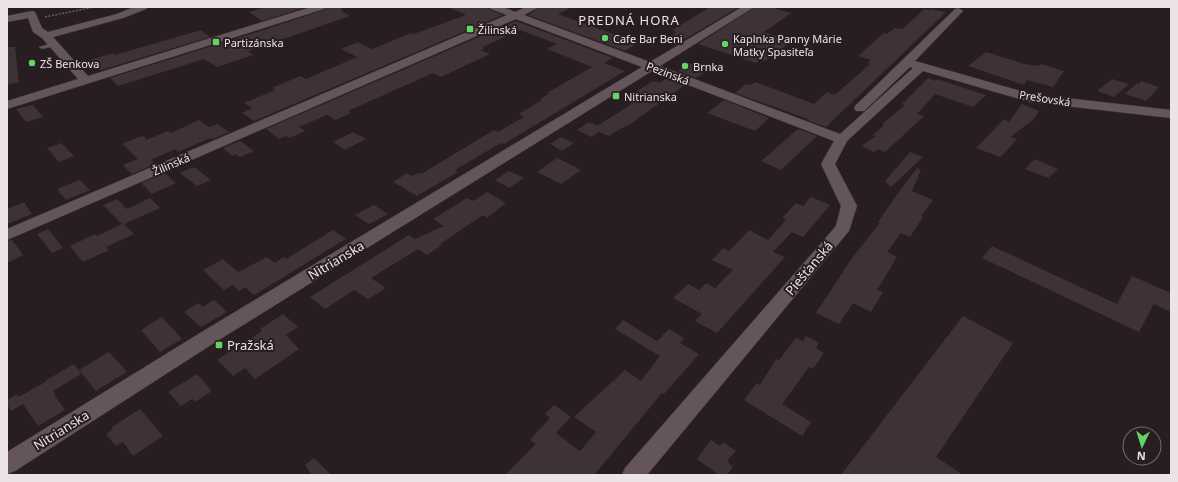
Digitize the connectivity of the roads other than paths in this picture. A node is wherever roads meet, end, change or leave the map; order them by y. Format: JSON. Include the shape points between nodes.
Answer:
{"nodes":[{"id":1,"x":143,"y":7,"type":"edge"},
{"id":2,"x":321,"y":7,"type":"edge"},
{"id":3,"x":494,"y":7,"type":"edge"},
{"id":4,"x":534,"y":7,"type":"edge"},
{"id":5,"x":749,"y":7,"type":"edge"},
{"id":6,"x":958,"y":11,"type":"dead end"},
{"id":7,"x":515,"y":15,"type":"junction"},
{"id":8,"x":7,"y":19,"type":"edge"},
{"id":9,"x":46,"y":36,"type":"junction"},
{"id":10,"x":53,"y":45,"type":"junction"},
{"id":11,"x":42,"y":47,"type":"dead end"},
{"id":12,"x":914,"y":64,"type":"junction"},
{"id":13,"x":652,"y":67,"type":"junction"},
{"id":14,"x":85,"y":80,"type":"junction"},
{"id":15,"x":7,"y":105,"type":"edge"},
{"id":16,"x":1171,"y":114,"type":"edge"},
{"id":17,"x":837,"y":138,"type":"junction"},
{"id":18,"x":7,"y":236,"type":"edge"},
{"id":19,"x":7,"y":464,"type":"edge"},
{"id":20,"x":633,"y":475,"type":"edge"}],
"edges":[{"from":1,"to":9,"type":"street","via":[[120,16]]},
{"from":2,"to":14,"type":"street"},
{"from":3,"to":7,"type":"street","name":"Pezinská"},
{"from":4,"to":7,"type":"street","name":"Žilinská"},
{"from":5,"to":13,"type":"street","name":"Nitrianska"},
{"from":6,"to":12,"type":"street","name":"Piešťanská"},
{"from":7,"to":13,"type":"street","name":"Pezinská"},
{"from":7,"to":18,"type":"street","name":"Žilinská"},
{"from":8,"to":9,"type":"street","via":[[32,14],[37,30]]},
{"from":9,"to":10,"type":"street"},
{"from":10,"to":11,"type":"lane"},
{"from":10,"to":14,"type":"street"},
{"from":12,"to":16,"type":"street","name":"Prešovská","via":[[1030,98]]},
{"from":12,"to":17,"type":"street","name":"Piešťanská"},
{"from":13,"to":17,"type":"street","name":"Pezinská"},
{"from":13,"to":19,"type":"street","name":"Nitrianska","via":[[207,338]]},
{"from":14,"to":15,"type":"street"},
{"from":17,"to":20,"type":"street","name":"Piešťanská","via":[[828,164],[849,206],[843,227]]}]}
